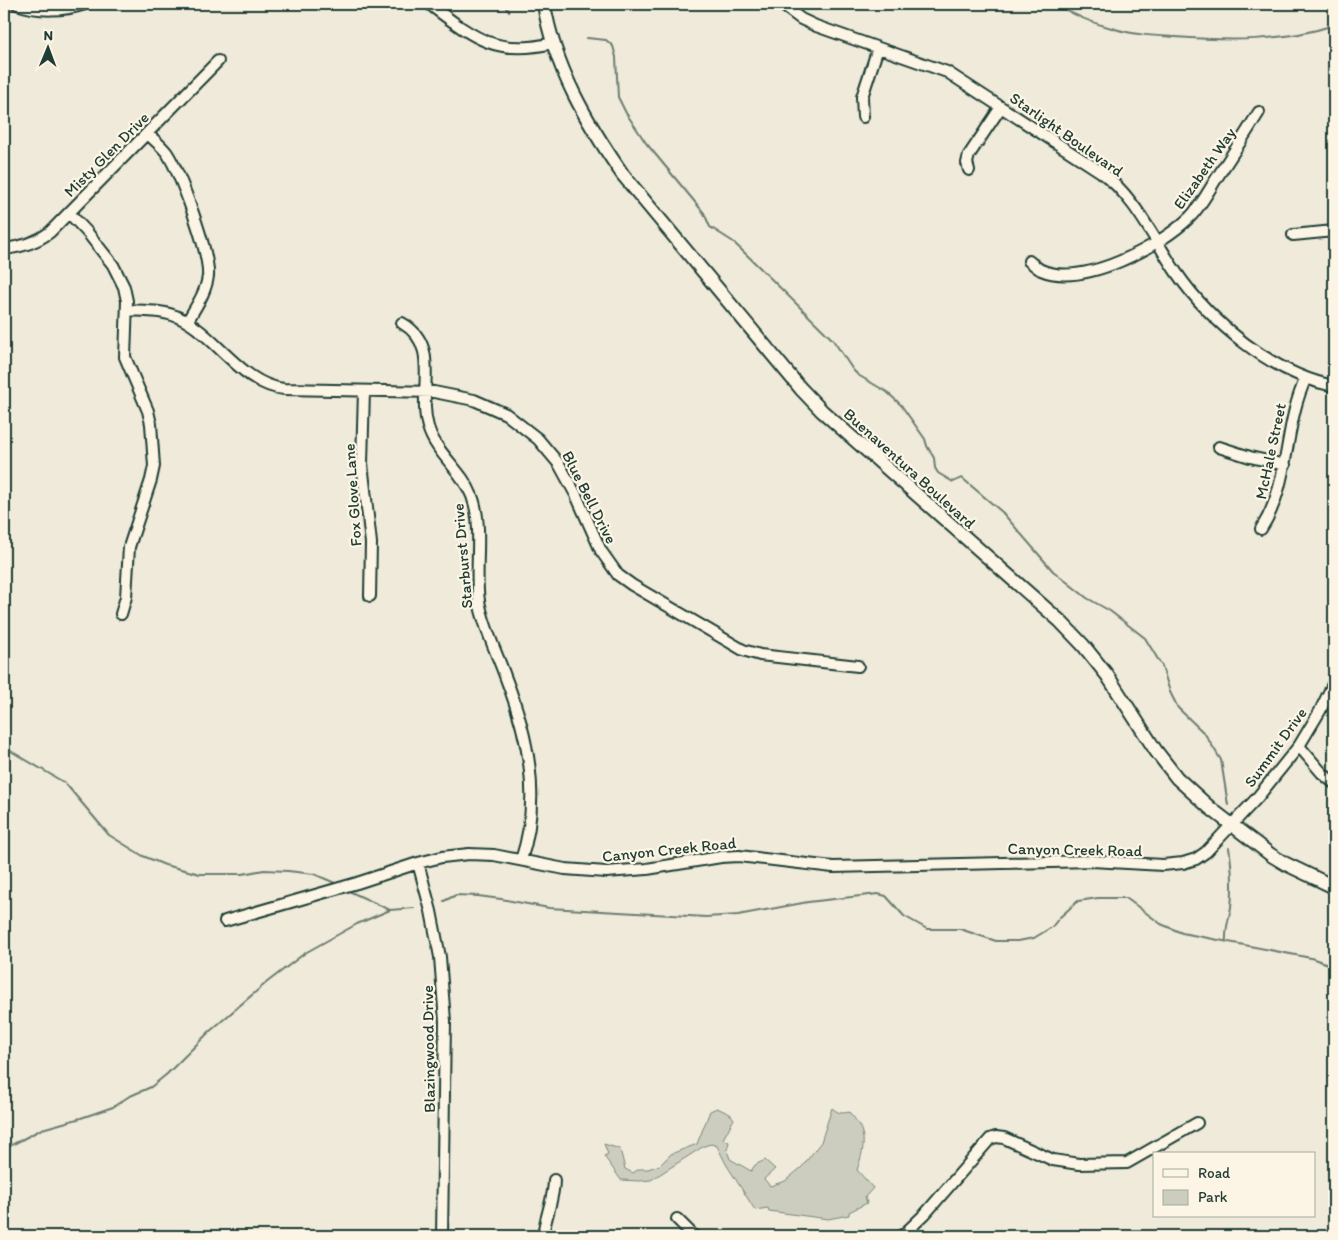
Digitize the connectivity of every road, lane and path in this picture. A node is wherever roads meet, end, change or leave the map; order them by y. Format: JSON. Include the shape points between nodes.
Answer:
{"nodes":[{"id":1,"x":17,"y":4,"type":"edge"},
{"id":2,"x":85,"y":4,"type":"edge"},
{"id":3,"x":429,"y":4,"type":"edge"},
{"id":4,"x":544,"y":4,"type":"edge"},
{"id":5,"x":781,"y":4,"type":"edge"},
{"id":6,"x":553,"y":43,"type":"junction"},
{"id":7,"x":878,"y":48,"type":"junction"},
{"id":8,"x":218,"y":61,"type":"dead end"},
{"id":9,"x":1001,"y":107,"type":"junction"},
{"id":10,"x":1259,"y":112,"type":"dead end"},
{"id":11,"x":862,"y":117,"type":"dead end"},
{"id":12,"x":148,"y":134,"type":"junction"},
{"id":13,"x":969,"y":170,"type":"dead end"},
{"id":14,"x":69,"y":213,"type":"junction"},
{"id":15,"x":1334,"y":231,"type":"edge"},
{"id":16,"x":1294,"y":235,"type":"dead end"},
{"id":17,"x":1157,"y":242,"type":"junction"},
{"id":18,"x":4,"y":249,"type":"edge"},
{"id":19,"x":1029,"y":261,"type":"dead end"},
{"id":20,"x":127,"y":310,"type":"junction"},
{"id":21,"x":187,"y":322,"type":"junction"},
{"id":22,"x":402,"y":323,"type":"dead end"},
{"id":23,"x":1306,"y":378,"type":"junction"},
{"id":24,"x":1334,"y":386,"type":"edge"},
{"id":25,"x":364,"y":391,"type":"junction"},
{"id":26,"x":425,"y":392,"type":"junction"},
{"id":27,"x":1219,"y":447,"type":"dead end"},
{"id":28,"x":1285,"y":464,"type":"junction"},
{"id":29,"x":1261,"y":529,"type":"dead end"},
{"id":30,"x":370,"y":596,"type":"dead end"},
{"id":31,"x":121,"y":614,"type":"dead end"},
{"id":32,"x":858,"y":666,"type":"dead end"},
{"id":33,"x":1334,"y":682,"type":"edge"},
{"id":34,"x":1299,"y":746,"type":"junction"},
{"id":35,"x":1334,"y":783,"type":"edge"},
{"id":36,"x":1231,"y":824,"type":"junction"},
{"id":37,"x":521,"y":860,"type":"junction"},
{"id":38,"x":418,"y":863,"type":"junction"},
{"id":39,"x":1334,"y":887,"type":"edge"},
{"id":40,"x":225,"y":921,"type":"dead end"},
{"id":41,"x":1196,"y":1122,"type":"dead end"},
{"id":42,"x":554,"y":1180,"type":"dead end"},
{"id":43,"x":677,"y":1218,"type":"dead end"},
{"id":44,"x":442,"y":1236,"type":"edge"},
{"id":45,"x":543,"y":1236,"type":"edge"},
{"id":46,"x":694,"y":1236,"type":"edge"},
{"id":47,"x":902,"y":1236,"type":"edge"}],
"edges":[{"from":1,"to":2,"type":"street","via":[[54,9]]},
{"from":3,"to":6,"type":"street","via":[[472,36],[494,45],[522,49]]},
{"from":4,"to":6,"type":"main road","name":"Buenaventura Boulevard"},
{"from":5,"to":7,"type":"street","name":"Starlight Boulevard","via":[[816,26]]},
{"from":6,"to":36,"type":"main road","name":"Buenaventura Boulevard","via":[[581,109],[623,175],[801,389],[1060,621],[1107,675],[1167,766],[1196,796]]},
{"from":7,"to":9,"type":"street","name":"Starlight Boulevard","via":[[947,72]]},
{"from":7,"to":11,"type":"street","via":[[862,97]]},
{"from":8,"to":12,"type":"street","name":"Misty Glen Drive"},
{"from":9,"to":13,"type":"street","via":[[969,155]]},
{"from":9,"to":17,"type":"street","name":"Starlight Boulevard","via":[[1111,180],[1127,197]]},
{"from":10,"to":17,"type":"street","name":"Elizabeth Way","via":[[1197,209]]},
{"from":12,"to":14,"type":"street","name":"Misty Glen Drive"},
{"from":12,"to":21,"type":"street","via":[[164,149],[173,164],[207,258],[206,283]]},
{"from":14,"to":18,"type":"street","name":"Misty Glen Drive","via":[[36,241]]},
{"from":14,"to":20,"type":"street","via":[[117,271],[124,287]]},
{"from":15,"to":16,"type":"street"},
{"from":17,"to":19,"type":"street","name":"Elizabeth Way","via":[[1115,265],[1090,271],[1049,272]]},
{"from":17,"to":23,"type":"street","name":"Starlight Boulevard","via":[[1193,294],[1226,328],[1272,361]]},
{"from":20,"to":21,"type":"street","name":"Blue Bell Drive","via":[[166,313]]},
{"from":20,"to":31,"type":"street","via":[[125,357],[150,417],[154,466],[129,546],[126,597]]},
{"from":21,"to":25,"type":"street","name":"Blue Bell Drive","via":[[247,373],[268,386]]},
{"from":22,"to":26,"type":"street","name":"Starburst Drive","via":[[413,330],[422,344]]},
{"from":23,"to":24,"type":"street","name":"Starlight Boulevard"},
{"from":23,"to":28,"type":"street","name":"McHale Street","via":[[1295,407]]},
{"from":25,"to":26,"type":"street","name":"Blue Bell Drive"},
{"from":25,"to":30,"type":"street","name":"Fox Glove Lane","via":[[362,463],[371,543]]},
{"from":26,"to":32,"type":"street","name":"Blue Bell Drive","via":[[480,402],[506,414],[538,438],[564,471],[605,558],[626,582],[743,650]]},
{"from":26,"to":37,"type":"street","name":"Starburst Drive","via":[[430,434],[464,479],[474,504],[482,616],[506,677],[530,762],[532,804]]},
{"from":27,"to":28,"type":"street"},
{"from":28,"to":29,"type":"street","name":"McHale Street","via":[[1277,499]]},
{"from":33,"to":34,"type":"street","name":"Summit Drive"},
{"from":34,"to":35,"type":"street"},
{"from":34,"to":36,"type":"street","name":"Summit Drive","via":[[1257,798]]},
{"from":36,"to":37,"type":"street","name":"Canyon Creek Road","via":[[1198,858],[1174,865],[1092,860],[833,867],[739,856],[606,872],[565,869]]},
{"from":36,"to":39,"type":"main road","name":"Buenaventura Boulevard","via":[[1286,864]]},
{"from":37,"to":38,"type":"street","name":"Canyon Creek Road","via":[[469,854]]},
{"from":38,"to":40,"type":"street","name":"Canyon Creek Road"},
{"from":38,"to":44,"type":"street","name":"Blazingwood Drive","via":[[440,957],[444,1004]]},
{"from":41,"to":47,"type":"street","via":[[1127,1163],[1079,1164],[1046,1158],[1004,1138],[990,1139]]},
{"from":42,"to":45,"type":"street","via":[[554,1193]]},
{"from":43,"to":46,"type":"street"}]}
